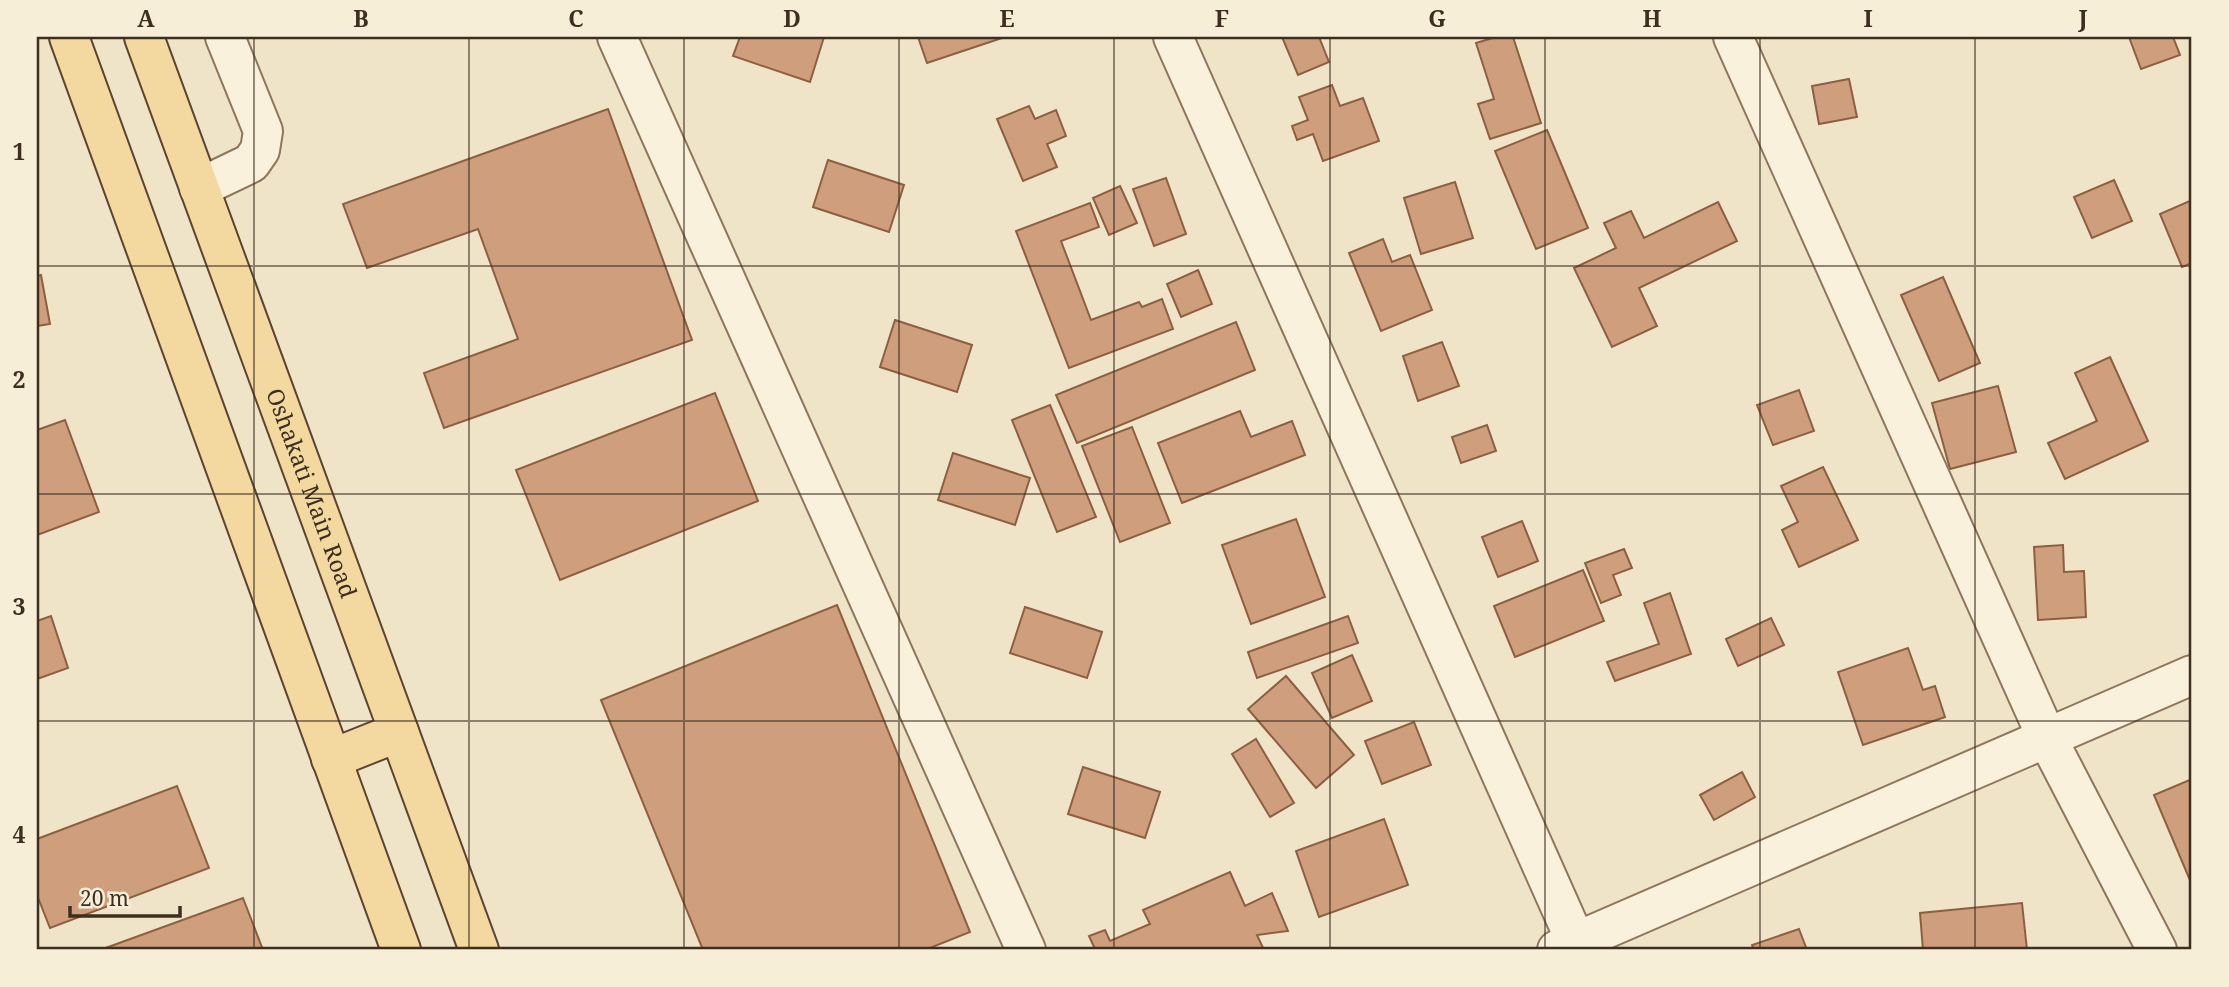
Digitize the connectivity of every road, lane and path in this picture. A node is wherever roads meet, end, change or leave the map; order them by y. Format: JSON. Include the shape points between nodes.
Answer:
{"nodes":[{"id":1,"x":69,"y":37,"type":"edge"},
{"id":2,"x":144,"y":37,"type":"edge"},
{"id":3,"x":225,"y":37,"type":"edge"},
{"id":4,"x":617,"y":37,"type":"edge"},
{"id":5,"x":1173,"y":37,"type":"edge"},
{"id":6,"x":1734,"y":37,"type":"edge"},
{"id":7,"x":199,"y":188,"type":"junction"},
{"id":8,"x":2192,"y":675,"type":"edge"},
{"id":9,"x":399,"y":732,"type":"junction"},
{"id":10,"x":2047,"y":738,"type":"junction"},
{"id":11,"x":331,"y":759,"type":"junction"},
{"id":12,"x":1567,"y":946,"type":"edge"},
{"id":13,"x":401,"y":950,"type":"edge"},
{"id":14,"x":479,"y":950,"type":"edge"},
{"id":15,"x":1026,"y":950,"type":"edge"},
{"id":16,"x":2157,"y":950,"type":"edge"}],
"edges":[{"from":1,"to":11,"type":"main road"},
{"from":2,"to":7,"type":"main road","name":"Oshakati Main Road"},
{"from":3,"to":7,"type":"street","via":[[263,131],[260,150],[251,163]]},
{"from":4,"to":15,"type":"street"},
{"from":5,"to":12,"type":"street"},
{"from":6,"to":10,"type":"street"},
{"from":7,"to":9,"type":"main road","name":"Oshakati Main Road"},
{"from":8,"to":10,"type":"street"},
{"from":9,"to":11,"type":"main road"},
{"from":9,"to":14,"type":"main road","name":"Oshakati Main Road"},
{"from":10,"to":12,"type":"street"},
{"from":10,"to":16,"type":"street"},
{"from":11,"to":13,"type":"main road"}]}
